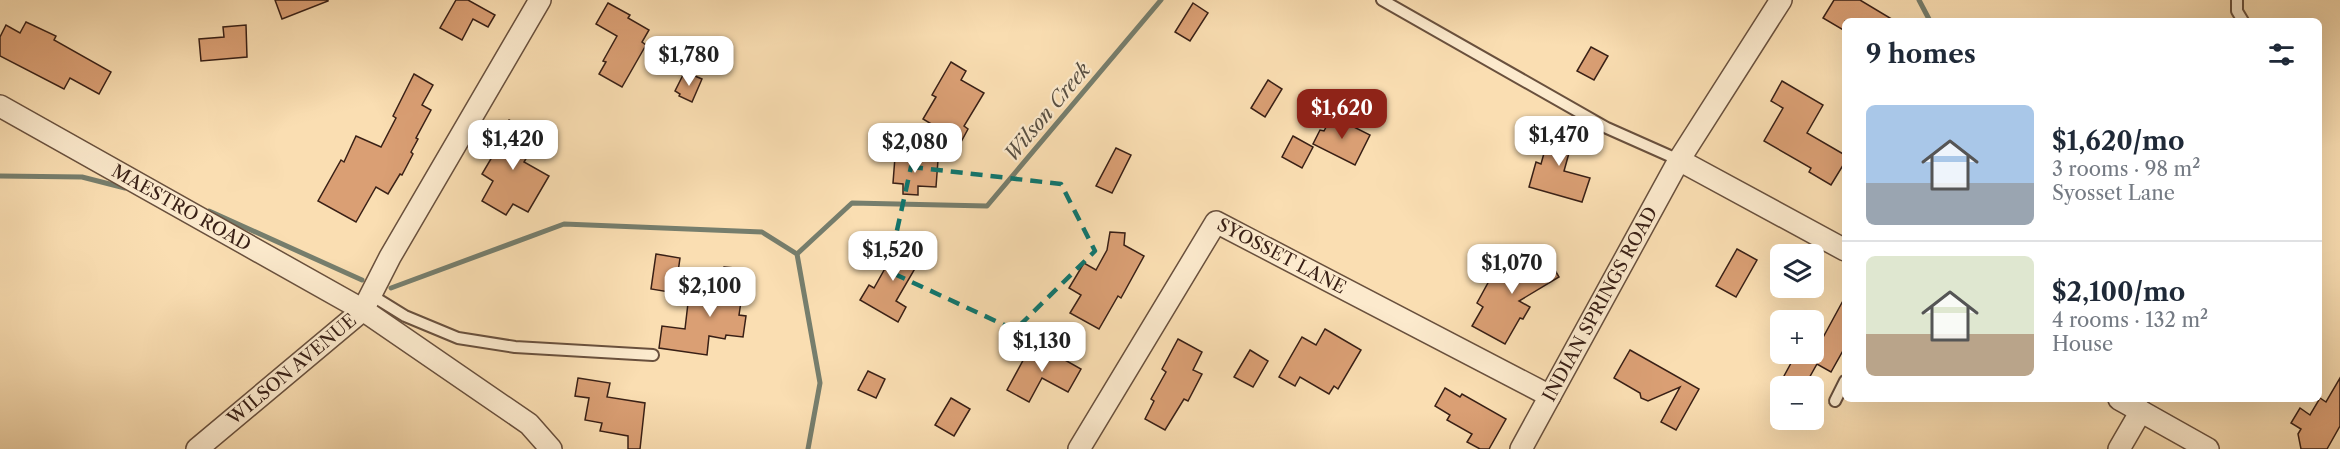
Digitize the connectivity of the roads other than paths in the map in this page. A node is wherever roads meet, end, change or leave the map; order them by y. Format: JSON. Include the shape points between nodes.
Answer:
{"nodes":[{"id":1,"x":540,"y":0,"type":"edge"},
{"id":2,"x":1382,"y":0,"type":"edge"},
{"id":3,"x":1781,"y":0,"type":"edge"},
{"id":4,"x":2237,"y":0,"type":"edge"},
{"id":5,"x":2241,"y":18,"type":"edge"},
{"id":6,"x":0,"y":106,"type":"edge"},
{"id":7,"x":1679,"y":160,"type":"junction"},
{"id":8,"x":1842,"y":248,"type":"edge"},
{"id":9,"x":367,"y":303,"type":"junction"},
{"id":10,"x":653,"y":355,"type":"dead end"},
{"id":11,"x":1842,"y":387,"type":"edge"},
{"id":12,"x":1550,"y":396,"type":"junction"},
{"id":13,"x":1835,"y":401,"type":"dead end"},
{"id":14,"x":2144,"y":405,"type":"edge"},
{"id":15,"x":197,"y":449,"type":"edge"},
{"id":16,"x":551,"y":449,"type":"edge"},
{"id":17,"x":1079,"y":449,"type":"edge"},
{"id":18,"x":1521,"y":449,"type":"edge"},
{"id":19,"x":2119,"y":449,"type":"edge"},
{"id":20,"x":2208,"y":449,"type":"edge"}],
"edges":[{"from":1,"to":9,"type":"street","name":"WILSON AVENUE"},
{"from":2,"to":7,"type":"lane","via":[[1607,128]]},
{"from":3,"to":7,"type":"street","name":"INDIAN SPRINGS ROAD"},
{"from":4,"to":5,"type":"lane"},
{"from":6,"to":9,"type":"street","name":"MAESTRO ROAD"},
{"from":7,"to":8,"type":"street"},
{"from":7,"to":12,"type":"street","name":"INDIAN SPRINGS ROAD"},
{"from":9,"to":10,"type":"lane","via":[[458,338],[515,347]]},
{"from":9,"to":15,"type":"street","name":"WILSON AVENUE"},
{"from":9,"to":16,"type":"street","name":"MAESTRO ROAD","via":[[529,424]]},
{"from":11,"to":13,"type":"lane"},
{"from":12,"to":17,"type":"street","name":"SYOSSET LANE","via":[[1216,222]]},
{"from":12,"to":18,"type":"street","name":"INDIAN SPRINGS ROAD"},
{"from":14,"to":19,"type":"street"},
{"from":14,"to":20,"type":"street"}]}
